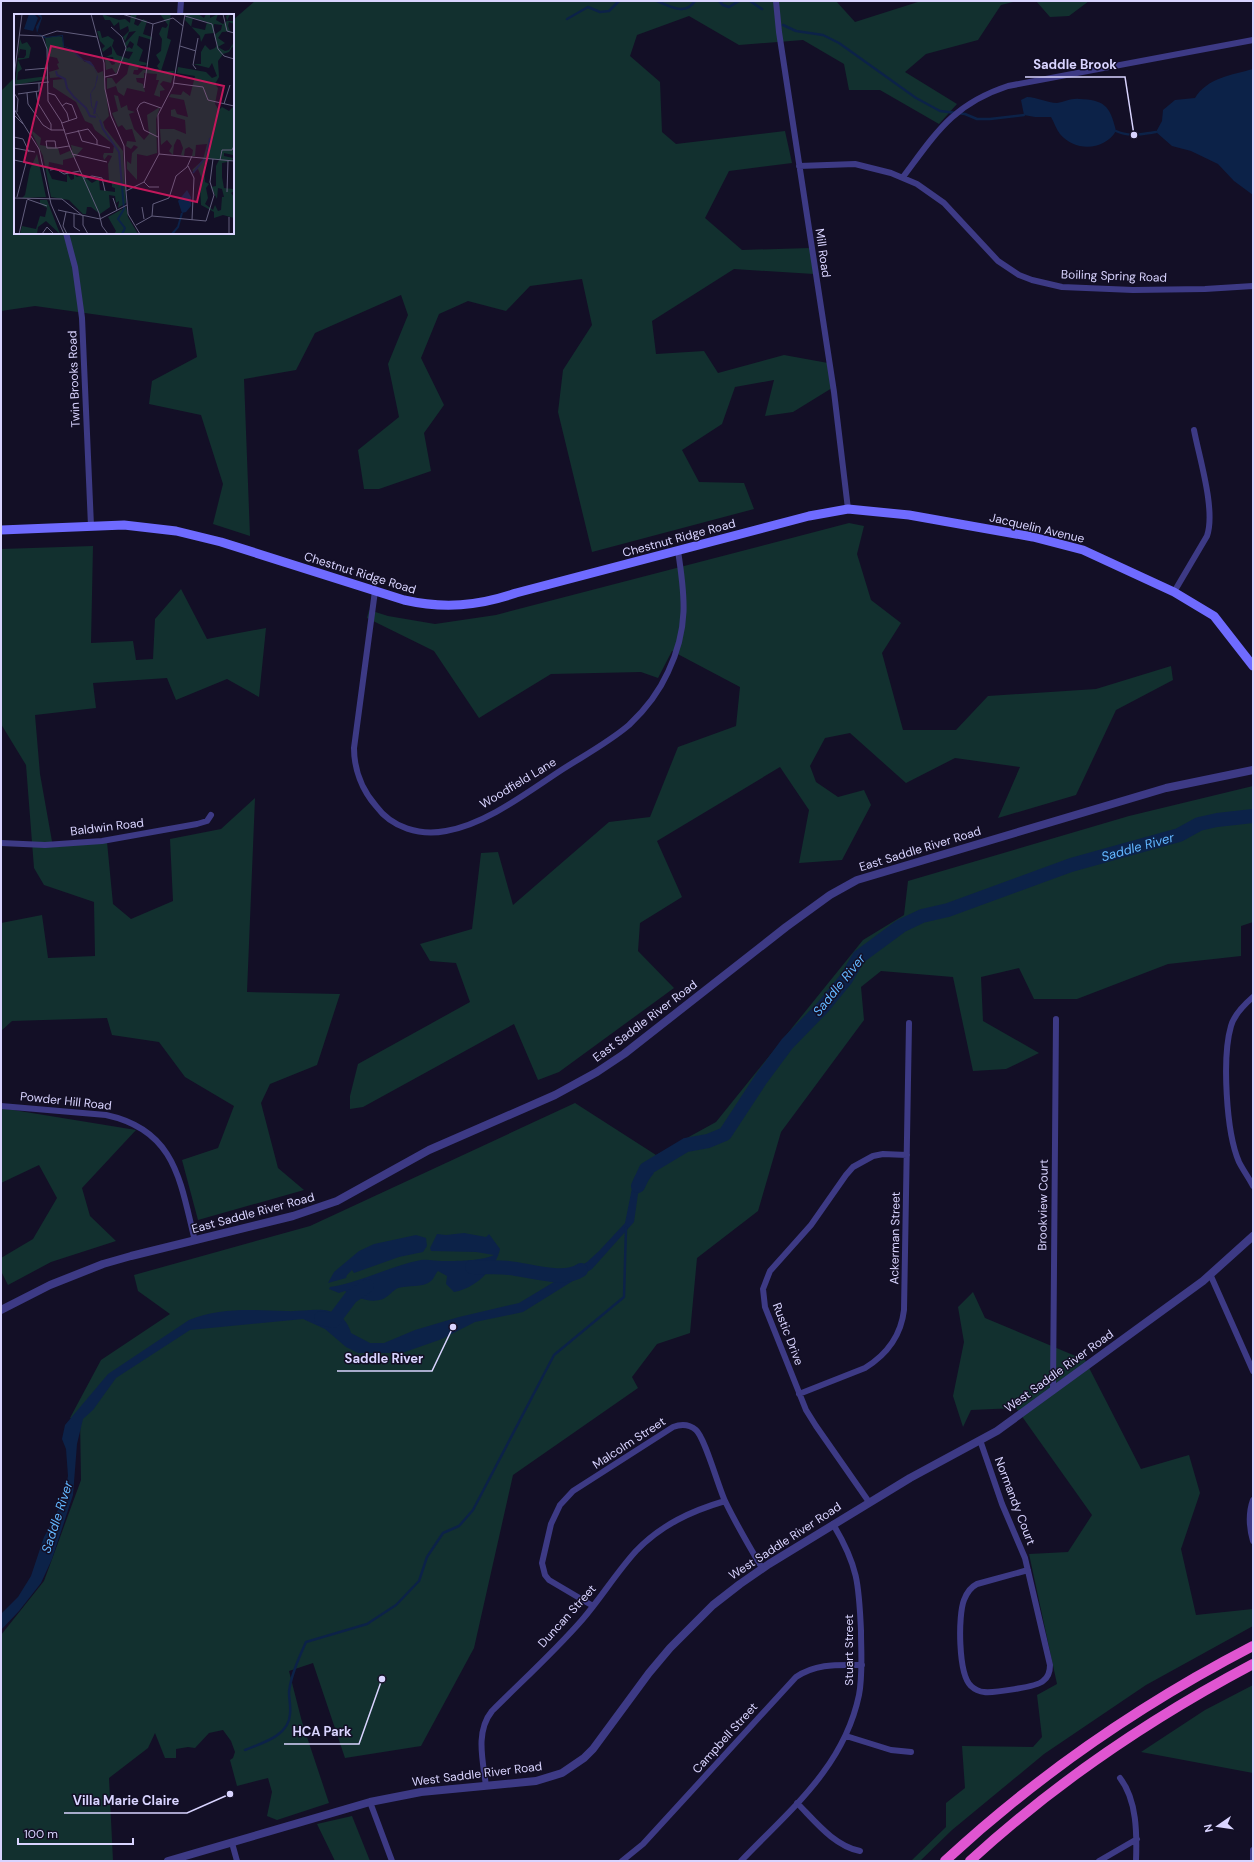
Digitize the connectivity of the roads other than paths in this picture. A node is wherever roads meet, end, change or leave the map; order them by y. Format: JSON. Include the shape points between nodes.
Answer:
{"nodes":[{"id":1,"x":181,"y":1,"type":"edge"},
{"id":2,"x":776,"y":1,"type":"edge"},
{"id":3,"x":180,"y":14,"type":"edge"},
{"id":4,"x":1253,"y":40,"type":"edge"},
{"id":5,"x":799,"y":166,"type":"junction"},
{"id":6,"x":903,"y":177,"type":"junction"},
{"id":7,"x":66,"y":234,"type":"edge"},
{"id":8,"x":1253,"y":286,"type":"edge"},
{"id":9,"x":1194,"y":430,"type":"dead end"},
{"id":10,"x":848,"y":509,"type":"junction"},
{"id":11,"x":91,"y":526,"type":"junction"},
{"id":12,"x":1,"y":530,"type":"edge"},
{"id":13,"x":678,"y":551,"type":"junction"},
{"id":14,"x":375,"y":591,"type":"junction"},
{"id":15,"x":1174,"y":592,"type":"junction"},
{"id":16,"x":1253,"y":666,"type":"edge"},
{"id":17,"x":1253,"y":770,"type":"edge"},
{"id":18,"x":212,"y":815,"type":"dead end"},
{"id":19,"x":1,"y":843,"type":"edge"},
{"id":20,"x":1253,"y":997,"type":"edge"},
{"id":21,"x":1056,"y":1019,"type":"dead end"},
{"id":22,"x":909,"y":1023,"type":"dead end"},
{"id":23,"x":1,"y":1106,"type":"edge"},
{"id":24,"x":907,"y":1154,"type":"junction"},
{"id":25,"x":1253,"y":1186,"type":"edge"},
{"id":26,"x":1253,"y":1236,"type":"edge"},
{"id":27,"x":195,"y":1241,"type":"junction"},
{"id":28,"x":1210,"y":1274,"type":"junction"},
{"id":29,"x":1,"y":1310,"type":"edge"},
{"id":30,"x":1253,"y":1371,"type":"edge"},
{"id":31,"x":1053,"y":1391,"type":"junction"},
{"id":32,"x":799,"y":1394,"type":"junction"},
{"id":33,"x":980,"y":1440,"type":"junction"},
{"id":34,"x":1253,"y":1500,"type":"edge"},
{"id":35,"x":725,"y":1501,"type":"junction"},
{"id":36,"x":869,"y":1502,"type":"junction"},
{"id":37,"x":833,"y":1524,"type":"junction"},
{"id":38,"x":1253,"y":1541,"type":"edge"},
{"id":39,"x":762,"y":1568,"type":"junction"},
{"id":40,"x":1028,"y":1570,"type":"junction"},
{"id":41,"x":593,"y":1606,"type":"junction"},
{"id":42,"x":1253,"y":1646,"type":"edge"},
{"id":43,"x":1253,"y":1664,"type":"edge"},
{"id":44,"x":862,"y":1665,"type":"junction"},
{"id":45,"x":846,"y":1736,"type":"junction"},
{"id":46,"x":911,"y":1752,"type":"dead end"},
{"id":47,"x":1120,"y":1778,"type":"dead end"},
{"id":48,"x":486,"y":1786,"type":"junction"},
{"id":49,"x":370,"y":1802,"type":"junction"},
{"id":50,"x":797,"y":1803,"type":"junction"},
{"id":51,"x":1137,"y":1839,"type":"junction"},
{"id":52,"x":232,"y":1842,"type":"junction"},
{"id":53,"x":1253,"y":1850,"type":"edge"},
{"id":54,"x":860,"y":1851,"type":"dead end"},
{"id":55,"x":168,"y":1861,"type":"edge"},
{"id":56,"x":238,"y":1861,"type":"edge"},
{"id":57,"x":392,"y":1861,"type":"edge"},
{"id":58,"x":622,"y":1861,"type":"edge"},
{"id":59,"x":741,"y":1861,"type":"edge"},
{"id":60,"x":946,"y":1861,"type":"edge"},
{"id":61,"x":970,"y":1861,"type":"edge"},
{"id":62,"x":1099,"y":1861,"type":"edge"},
{"id":63,"x":1136,"y":1861,"type":"edge"},
{"id":64,"x":1253,"y":1861,"type":"edge"}],
"edges":[{"from":1,"to":3,"type":"street"},
{"from":2,"to":5,"type":"street","name":"Mill Road"},
{"from":4,"to":6,"type":"street","via":[[1008,86],[991,92],[968,104],[950,118]]},
{"from":5,"to":6,"type":"street","name":"Boiling Spring Road","via":[[855,164]]},
{"from":5,"to":10,"type":"street","name":"Mill Road","via":[[834,392]]},
{"from":6,"to":8,"type":"street","name":"Boiling Spring Road","via":[[944,203],[998,261],[1032,280],[1062,287],[1133,290]]},
{"from":7,"to":11,"type":"street","name":"Twin Brooks Road","via":[[75,267],[82,318]]},
{"from":9,"to":15,"type":"street","via":[[1210,512],[1210,528]]},
{"from":10,"to":13,"type":"main road","name":"Chestnut Ridge Road","via":[[809,516]]},
{"from":10,"to":15,"type":"main road","name":"Jacquelin Avenue","via":[[909,515],[1068,545]]},
{"from":11,"to":12,"type":"main road","name":"Chestnut Ridge Road"},
{"from":11,"to":14,"type":"main road","name":"Chestnut Ridge Road","via":[[150,527],[195,535]]},
{"from":13,"to":14,"type":"main road","name":"Chestnut Ridge Road","via":[[477,604],[422,604]]},
{"from":13,"to":14,"type":"street","name":"Woodfield Lane","via":[[685,595],[684,620],[676,654],[666,677],[643,710],[615,735],[502,808],[446,831],[422,833],[387,819],[371,801],[358,775],[354,760],[355,735]]},
{"from":15,"to":16,"type":"main road","name":"Jacquelin Avenue","via":[[1214,616]]},
{"from":17,"to":27,"type":"street","name":"East Saddle River Road","via":[[1166,788],[857,880],[830,895],[786,927],[628,1051],[577,1084],[430,1150],[337,1201],[293,1216]]},
{"from":18,"to":19,"type":"street","name":"Baldwin Road","via":[[207,821],[197,824],[102,841],[45,845]]},
{"from":20,"to":25,"type":"street","via":[[1236,1016],[1231,1026],[1226,1091],[1237,1155]]},
{"from":21,"to":31,"type":"street","name":"Brookview Court"},
{"from":22,"to":24,"type":"street","name":"Ackerman Street"},
{"from":23,"to":27,"type":"street","name":"Powder Hill Road","via":[[106,1115],[141,1128],[154,1138],[172,1162],[179,1177]]},
{"from":24,"to":32,"type":"street","name":"Ackerman Street","via":[[904,1310],[901,1326],[883,1355],[864,1368]]},
{"from":24,"to":32,"type":"street","name":"Rustic Drive","via":[[873,1156],[853,1167],[811,1225],[770,1271],[763,1298],[765,1307]]},
{"from":26,"to":28,"type":"street","name":"West Saddle River Road"},
{"from":27,"to":29,"type":"street","name":"East Saddle River Road","via":[[131,1256],[76,1274]]},
{"from":28,"to":30,"type":"street"},
{"from":28,"to":31,"type":"street","name":"West Saddle River Road"},
{"from":31,"to":33,"type":"street","name":"West Saddle River Road","via":[[997,1431]]},
{"from":32,"to":36,"type":"street","name":"Rustic Drive","via":[[816,1426]]},
{"from":33,"to":36,"type":"street","name":"West Saddle River Road"},
{"from":33,"to":40,"type":"street","name":"Normandy Court"},
{"from":34,"to":38,"type":"street","via":[[1249,1520]]},
{"from":35,"to":39,"type":"street","name":"Malcolm Street"},
{"from":35,"to":41,"type":"street","name":"Duncan Street","via":[[677,1519],[650,1538],[636,1551]]},
{"from":35,"to":41,"type":"street","name":"Malcolm Street","via":[[700,1436],[696,1430],[685,1425],[673,1427],[573,1491],[555,1515],[542,1569],[549,1580]]},
{"from":36,"to":37,"type":"street","name":"West Saddle River Road"},
{"from":37,"to":39,"type":"street","name":"West Saddle River Road"},
{"from":37,"to":44,"type":"street","name":"Stuart Street","via":[[846,1547],[857,1579],[860,1594]]},
{"from":39,"to":48,"type":"street","name":"West Saddle River Road","via":[[713,1606],[670,1648],[584,1758],[549,1778]]},
{"from":40,"to":40,"type":"street","name":"Normandy Court","via":[[1050,1672],[1044,1681],[1037,1685],[983,1692],[972,1688],[963,1669],[961,1632],[964,1600],[971,1587],[977,1584]]},
{"from":41,"to":48,"type":"street","name":"Duncan Street","via":[[492,1711],[485,1722],[481,1739]]},
{"from":42,"to":60,"type":"highway","via":[[1180,1686],[1084,1748],[1017,1798]]},
{"from":43,"to":61,"type":"highway","via":[[1110,1750],[1037,1804]]},
{"from":44,"to":45,"type":"street","name":"Stuart Street","via":[[859,1694]]},
{"from":44,"to":58,"type":"street","name":"Campbell Street","via":[[823,1665],[796,1677],[642,1844]]},
{"from":45,"to":46,"type":"street","via":[[891,1750]]},
{"from":45,"to":50,"type":"street","name":"Stuart Street","via":[[818,1781]]},
{"from":47,"to":51,"type":"street","via":[[1126,1785],[1130,1799]]},
{"from":48,"to":49,"type":"street","name":"West Saddle River Road","via":[[421,1792]]},
{"from":49,"to":52,"type":"street","name":"West Saddle River Road"},
{"from":49,"to":57,"type":"street"},
{"from":50,"to":54,"type":"street","via":[[839,1843]]},
{"from":50,"to":59,"type":"street","name":"Stuart Street"},
{"from":51,"to":62,"type":"street"},
{"from":51,"to":63,"type":"street"},
{"from":52,"to":55,"type":"street","name":"West Saddle River Road"},
{"from":52,"to":56,"type":"street"},
{"from":53,"to":64,"type":"street"}]}
